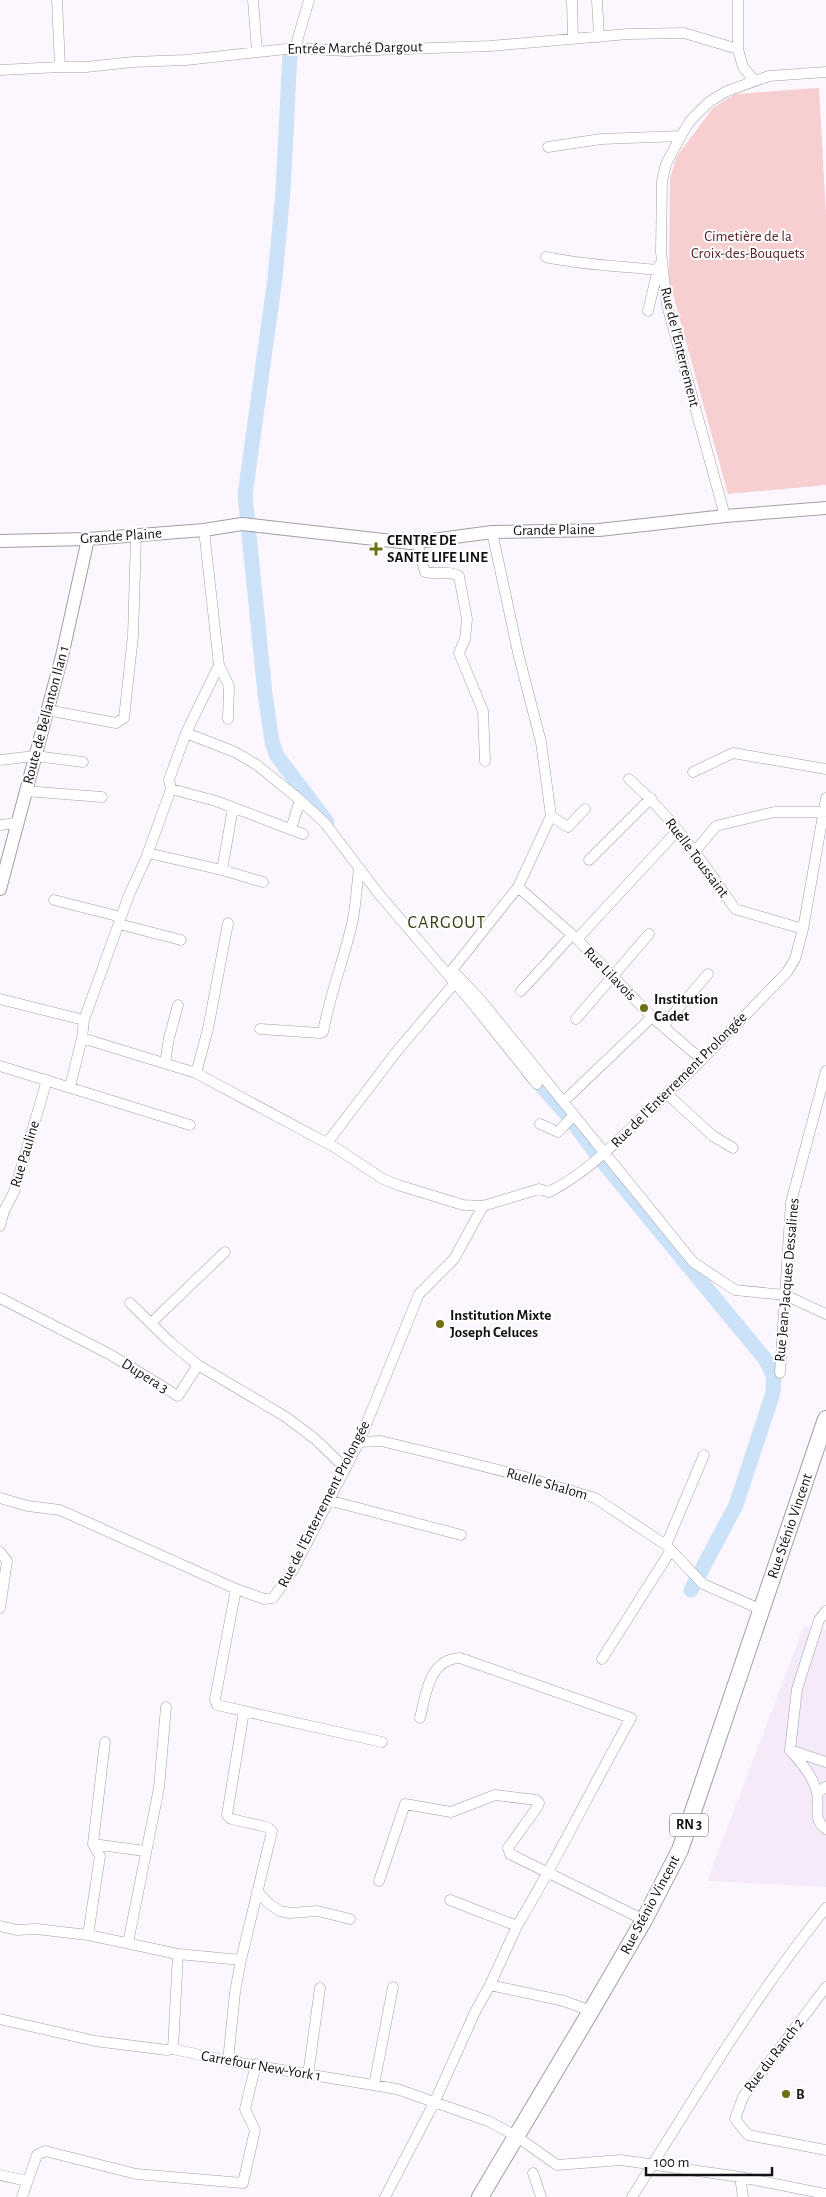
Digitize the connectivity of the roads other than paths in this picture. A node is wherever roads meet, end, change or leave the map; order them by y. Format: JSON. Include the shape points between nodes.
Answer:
{"nodes":[{"id":1,"x":57,"y":0,"type":"edge"},
{"id":2,"x":254,"y":0,"type":"edge"},
{"id":3,"x":309,"y":0,"type":"edge"},
{"id":4,"x":572,"y":0,"type":"edge"},
{"id":5,"x":597,"y":0,"type":"edge"},
{"id":6,"x":738,"y":0,"type":"edge"},
{"id":7,"x":599,"y":37,"type":"junction"},
{"id":8,"x":573,"y":40,"type":"junction"},
{"id":9,"x":295,"y":48,"type":"junction"},
{"id":10,"x":738,"y":49,"type":"junction"},
{"id":11,"x":257,"y":51,"type":"junction"},
{"id":12,"x":60,"y":66,"type":"junction"},
{"id":13,"x":0,"y":70,"type":"edge"},
{"id":14,"x":826,"y":72,"type":"edge"},
{"id":15,"x":754,"y":80,"type":"junction"},
{"id":16,"x":681,"y":136,"type":"junction"},
{"id":17,"x":548,"y":147,"type":"dead end"},
{"id":18,"x":661,"y":252,"type":"junction"},
{"id":19,"x":546,"y":257,"type":"dead end"},
{"id":20,"x":658,"y":270,"type":"junction"},
{"id":21,"x":648,"y":311,"type":"dead end"},
{"id":22,"x":826,"y":508,"type":"edge"},
{"id":23,"x":725,"y":516,"type":"junction"},
{"id":24,"x":204,"y":530,"type":"junction"},
{"id":25,"x":492,"y":532,"type":"junction"},
{"id":26,"x":136,"y":536,"type":"junction"},
{"id":27,"x":88,"y":539,"type":"junction"},
{"id":28,"x":0,"y":541,"type":"edge"},
{"id":29,"x":417,"y":542,"type":"junction"},
{"id":30,"x":219,"y":665,"type":"junction"},
{"id":31,"x":47,"y":710,"type":"junction"},
{"id":32,"x":228,"y":719,"type":"dead end"},
{"id":33,"x":186,"y":734,"type":"junction"},
{"id":34,"x":35,"y":756,"type":"junction"},
{"id":35,"x":0,"y":760,"type":"edge"},
{"id":36,"x":485,"y":761,"type":"dead end"},
{"id":37,"x":84,"y":762,"type":"dead end"},
{"id":38,"x":826,"y":769,"type":"edge"},
{"id":39,"x":693,"y":772,"type":"dead end"},
{"id":40,"x":629,"y":779,"type":"dead end"},
{"id":41,"x":171,"y":790,"type":"junction"},
{"id":42,"x":25,"y":791,"type":"junction"},
{"id":43,"x":102,"y":797,"type":"dead end"},
{"id":44,"x":651,"y":798,"type":"junction"},
{"id":45,"x":826,"y":798,"type":"edge"},
{"id":46,"x":300,"y":800,"type":"junction"},
{"id":47,"x":233,"y":808,"type":"junction"},
{"id":48,"x":585,"y":809,"type":"dead end"},
{"id":49,"x":824,"y":812,"type":"junction"},
{"id":50,"x":551,"y":816,"type":"junction"},
{"id":51,"x":16,"y":823,"type":"junction"},
{"id":52,"x":0,"y":825,"type":"edge"},
{"id":53,"x":291,"y":829,"type":"junction"},
{"id":54,"x":678,"y":830,"type":"junction"},
{"id":55,"x":303,"y":834,"type":"dead end"},
{"id":56,"x":696,"y":850,"type":"junction"},
{"id":57,"x":148,"y":853,"type":"junction"},
{"id":58,"x":589,"y":860,"type":"dead end"},
{"id":59,"x":359,"y":868,"type":"junction"},
{"id":60,"x":222,"y":870,"type":"junction"},
{"id":61,"x":263,"y":882,"type":"dead end"},
{"id":62,"x":518,"y":887,"type":"junction"},
{"id":63,"x":0,"y":889,"type":"edge"},
{"id":64,"x":54,"y":900,"type":"dead end"},
{"id":65,"x":120,"y":921,"type":"junction"},
{"id":66,"x":228,"y":923,"type":"dead end"},
{"id":67,"x":803,"y":929,"type":"junction"},
{"id":68,"x":649,"y":934,"type":"dead end"},
{"id":69,"x":575,"y":937,"type":"junction"},
{"id":70,"x":181,"y":940,"type":"dead end"},
{"id":71,"x":708,"y":974,"type":"dead end"},
{"id":72,"x":612,"y":976,"type":"junction"},
{"id":73,"x":457,"y":980,"type":"junction"},
{"id":74,"x":521,"y":992,"type":"dead end"},
{"id":75,"x":0,"y":999,"type":"edge"},
{"id":76,"x":475,"y":1001,"type":"junction"},
{"id":77,"x":178,"y":1005,"type":"dead end"},
{"id":78,"x":652,"y":1017,"type":"junction"},
{"id":79,"x":576,"y":1019,"type":"dead end"},
{"id":80,"x":84,"y":1020,"type":"junction"},
{"id":81,"x":663,"y":1026,"type":"junction"},
{"id":82,"x":260,"y":1029,"type":"dead end"},
{"id":83,"x":82,"y":1038,"type":"junction"},
{"id":84,"x":702,"y":1060,"type":"junction"},
{"id":85,"x":165,"y":1063,"type":"junction"},
{"id":86,"x":0,"y":1066,"type":"edge"},
{"id":87,"x":826,"y":1072,"type":"edge"},
{"id":88,"x":196,"y":1073,"type":"junction"},
{"id":89,"x":47,"y":1080,"type":"junction"},
{"id":90,"x":537,"y":1084,"type":"dead end"},
{"id":91,"x":70,"y":1087,"type":"junction"},
{"id":92,"x":667,"y":1094,"type":"junction"},
{"id":93,"x":563,"y":1102,"type":"junction"},
{"id":94,"x":572,"y":1118,"type":"junction"},
{"id":95,"x":540,"y":1124,"type":"dead end"},
{"id":96,"x":190,"y":1125,"type":"dead end"},
{"id":97,"x":327,"y":1143,"type":"junction"},
{"id":98,"x":733,"y":1148,"type":"dead end"},
{"id":99,"x":601,"y":1156,"type":"junction"},
{"id":100,"x":482,"y":1206,"type":"junction"},
{"id":101,"x":0,"y":1226,"type":"edge"},
{"id":102,"x":225,"y":1252,"type":"dead end"},
{"id":103,"x":785,"y":1295,"type":"junction"},
{"id":104,"x":0,"y":1298,"type":"edge"},
{"id":105,"x":130,"y":1303,"type":"dead end"},
{"id":106,"x":826,"y":1314,"type":"edge"},
{"id":107,"x":151,"y":1323,"type":"junction"},
{"id":108,"x":198,"y":1365,"type":"junction"},
{"id":109,"x":780,"y":1373,"type":"dead end"},
{"id":110,"x":825,"y":1427,"type":"edge"},
{"id":111,"x":359,"y":1442,"type":"junction"},
{"id":112,"x":704,"y":1454,"type":"dead end"},
{"id":113,"x":344,"y":1468,"type":"junction"},
{"id":114,"x":0,"y":1498,"type":"edge"},
{"id":115,"x":328,"y":1500,"type":"junction"},
{"id":116,"x":461,"y":1535,"type":"dead end"},
{"id":117,"x":668,"y":1547,"type":"junction"},
{"id":118,"x":0,"y":1552,"type":"edge"},
{"id":119,"x":236,"y":1589,"type":"junction"},
{"id":120,"x":0,"y":1608,"type":"edge"},
{"id":121,"x":762,"y":1610,"type":"junction"},
{"id":122,"x":826,"y":1611,"type":"edge"},
{"id":123,"x":602,"y":1659,"type":"dead end"},
{"id":124,"x":166,"y":1707,"type":"dead end"},
{"id":125,"x":244,"y":1711,"type":"junction"},
{"id":126,"x":420,"y":1718,"type":"dead end"},
{"id":127,"x":105,"y":1742,"type":"dead end"},
{"id":128,"x":382,"y":1742,"type":"dead end"},
{"id":129,"x":790,"y":1750,"type":"junction"},
{"id":130,"x":826,"y":1762,"type":"edge"},
{"id":131,"x":822,"y":1790,"type":"edge"},
{"id":132,"x":826,"y":1829,"type":"edge"},
{"id":133,"x":93,"y":1844,"type":"junction"},
{"id":134,"x":146,"y":1851,"type":"junction"},
{"id":135,"x":549,"y":1873,"type":"junction"},
{"id":136,"x":379,"y":1881,"type":"dead end"},
{"id":137,"x":257,"y":1891,"type":"junction"},
{"id":138,"x":450,"y":1900,"type":"dead end"},
{"id":139,"x":826,"y":1908,"type":"edge"},
{"id":140,"x":350,"y":1919,"type":"dead end"},
{"id":141,"x":644,"y":1920,"type":"junction"},
{"id":142,"x":0,"y":1926,"type":"edge"},
{"id":143,"x":517,"y":1926,"type":"junction"},
{"id":144,"x":88,"y":1935,"type":"junction"},
{"id":145,"x":128,"y":1943,"type":"junction"},
{"id":146,"x":178,"y":1954,"type":"junction"},
{"id":147,"x":241,"y":1960,"type":"junction"},
{"id":148,"x":490,"y":1985,"type":"junction"},
{"id":149,"x":393,"y":1987,"type":"dead end"},
{"id":150,"x":826,"y":1987,"type":"edge"},
{"id":151,"x":320,"y":1988,"type":"dead end"},
{"id":152,"x":592,"y":2011,"type":"junction"},
{"id":153,"x":0,"y":2019,"type":"edge"},
{"id":154,"x":173,"y":2049,"type":"junction"},
{"id":155,"x":228,"y":2061,"type":"junction"},
{"id":156,"x":256,"y":2064,"type":"junction"},
{"id":157,"x":308,"y":2075,"type":"junction"},
{"id":158,"x":374,"y":2085,"type":"junction"},
{"id":159,"x":435,"y":2101,"type":"junction"},
{"id":160,"x":516,"y":2136,"type":"junction"},
{"id":161,"x":826,"y":2150,"type":"edge"},
{"id":162,"x":653,"y":2164,"type":"junction"},
{"id":163,"x":533,"y":2173,"type":"dead end"},
{"id":164,"x":0,"y":2175,"type":"edge"},
{"id":165,"x":740,"y":2177,"type":"junction"},
{"id":166,"x":27,"y":2181,"type":"junction"},
{"id":167,"x":826,"y":2194,"type":"edge"},
{"id":168,"x":22,"y":2197,"type":"edge"},
{"id":169,"x":385,"y":2197,"type":"edge"},
{"id":170,"x":480,"y":2197,"type":"edge"},
{"id":171,"x":542,"y":2197,"type":"edge"},
{"id":172,"x":632,"y":2197,"type":"edge"},
{"id":173,"x":743,"y":2197,"type":"edge"}],
"edges":[{"from":1,"to":12,"type":"street"},
{"from":2,"to":11,"type":"street"},
{"from":3,"to":9,"type":"street"},
{"from":4,"to":8,"type":"street"},
{"from":5,"to":7,"type":"street"},
{"from":6,"to":10,"type":"street"},
{"from":7,"to":8,"type":"street","name":"Entrée Marché Dargout"},
{"from":7,"to":10,"type":"street","name":"Entrée Marché Dargout","via":[[684,33]]},
{"from":8,"to":9,"type":"street","name":"Entrée Marché Dargout","via":[[348,51]]},
{"from":9,"to":11,"type":"street","name":"Entrée Marché Dargout"},
{"from":10,"to":15,"type":"street","via":[[743,67]]},
{"from":11,"to":12,"type":"street","name":"Entrée Marché Dargout","via":[[186,60]]},
{"from":12,"to":13,"type":"street","name":"Entrée Marché Dargout"},
{"from":14,"to":15,"type":"street","name":"Rue de l'Enterrement"},
{"from":15,"to":16,"type":"street","name":"Rue de l'Enterrement","via":[[709,102],[690,121]]},
{"from":16,"to":17,"type":"street","via":[[601,139]]},
{"from":16,"to":18,"type":"street","name":"Rue de l'Enterrement","via":[[666,164],[662,181]]},
{"from":18,"to":20,"type":"street"},
{"from":18,"to":23,"type":"street","name":"Rue de l'Enterrement","via":[[667,305]]},
{"from":19,"to":20,"type":"street","via":[[576,264],[588,262]]},
{"from":20,"to":21,"type":"street"},
{"from":22,"to":23,"type":"street","name":"Grande Plaine"},
{"from":23,"to":25,"type":"street","name":"Grande Plaine","via":[[599,530]]},
{"from":24,"to":26,"type":"street","name":"Grande Plaine"},
{"from":24,"to":29,"type":"street","name":"Grande Plaine","via":[[247,524]]},
{"from":24,"to":30,"type":"street"},
{"from":25,"to":29,"type":"street","name":"Grande Plaine"},
{"from":25,"to":50,"type":"street","via":[[541,742]]},
{"from":26,"to":27,"type":"street","name":"Grande Plaine"},
{"from":26,"to":31,"type":"street","via":[[132,636],[124,718],[116,723]]},
{"from":27,"to":28,"type":"street","name":"Grande Plaine"},
{"from":27,"to":31,"type":"street","name":"Route de Bellanton Ilan 1"},
{"from":29,"to":36,"type":"street","via":[[425,572],[459,576],[467,620],[465,639],[459,653],[483,712]]},
{"from":30,"to":32,"type":"street","via":[[229,686]]},
{"from":30,"to":33,"type":"street"},
{"from":31,"to":34,"type":"street","name":"Route de Bellanton Ilan 1"},
{"from":33,"to":41,"type":"street","via":[[168,780]]},
{"from":33,"to":46,"type":"street","via":[[235,752],[257,765]]},
{"from":34,"to":35,"type":"street"},
{"from":34,"to":37,"type":"street"},
{"from":34,"to":42,"type":"street","name":"Route de Bellanton Ilan 1"},
{"from":38,"to":39,"type":"street","via":[[733,752]]},
{"from":40,"to":44,"type":"street","name":"Ruelle Toussaint"},
{"from":41,"to":47,"type":"street"},
{"from":41,"to":57,"type":"street"},
{"from":42,"to":43,"type":"street"},
{"from":42,"to":51,"type":"street","name":"Route de Bellanton Ilan 1"},
{"from":44,"to":54,"type":"street","name":"Ruelle Toussaint"},
{"from":44,"to":58,"type":"street"},
{"from":45,"to":49,"type":"street","name":"Rue de l'Enterrement Prolongée"},
{"from":46,"to":53,"type":"street"},
{"from":46,"to":59,"type":"street","via":[[324,823]]},
{"from":47,"to":53,"type":"street"},
{"from":47,"to":60,"type":"street"},
{"from":48,"to":50,"type":"street","via":[[568,827]]},
{"from":49,"to":56,"type":"street","via":[[774,812],[716,826]]},
{"from":49,"to":67,"type":"street","name":"Rue de l'Enterrement Prolongée"},
{"from":50,"to":62,"type":"street"},
{"from":51,"to":52,"type":"street"},
{"from":51,"to":63,"type":"street","name":"Route de Bellanton Ilan 1"},
{"from":53,"to":55,"type":"street"},
{"from":54,"to":56,"type":"street","name":"Ruelle Toussaint"},
{"from":54,"to":69,"type":"street"},
{"from":56,"to":67,"type":"street","name":"Ruelle Toussaint","via":[[735,909]]},
{"from":57,"to":60,"type":"street"},
{"from":57,"to":65,"type":"street"},
{"from":59,"to":73,"type":"street","via":[[382,899]]},
{"from":59,"to":82,"type":"street","via":[[353,918],[323,1032]]},
{"from":60,"to":61,"type":"street"},
{"from":62,"to":69,"type":"street","name":"Rue Lilavois"},
{"from":62,"to":73,"type":"street","via":[[452,970]]},
{"from":64,"to":65,"type":"street"},
{"from":65,"to":70,"type":"street"},
{"from":65,"to":80,"type":"street"},
{"from":66,"to":88,"type":"street","via":[[208,1029]]},
{"from":67,"to":84,"type":"street","name":"Rue de l'Enterrement Prolongée","via":[[795,959],[787,972]]},
{"from":68,"to":72,"type":"street"},
{"from":69,"to":72,"type":"street","name":"Rue Lilavois"},
{"from":69,"to":74,"type":"street"},
{"from":71,"to":81,"type":"street"},
{"from":72,"to":78,"type":"street","name":"Rue Lilavois"},
{"from":72,"to":79,"type":"street"},
{"from":73,"to":76,"type":"street"},
{"from":73,"to":97,"type":"street","via":[[397,1051]]},
{"from":75,"to":80,"type":"street"},
{"from":76,"to":90,"type":"street"},
{"from":76,"to":93,"type":"street"},
{"from":77,"to":85,"type":"street"},
{"from":78,"to":81,"type":"street","name":"Rue Lilavois"},
{"from":78,"to":93,"type":"street"},
{"from":80,"to":83,"type":"street"},
{"from":81,"to":84,"type":"street","name":"Rue Lilavois"},
{"from":83,"to":85,"type":"street","name":"Rue de l'Enterrement Prolongée"},
{"from":83,"to":91,"type":"street"},
{"from":84,"to":92,"type":"street","name":"Rue de l'Enterrement Prolongée"},
{"from":85,"to":88,"type":"street","name":"Rue de l'Enterrement Prolongée"},
{"from":86,"to":89,"type":"street"},
{"from":87,"to":103,"type":"street","name":"Rue Jean-Jacques Dessalines","via":[[791,1202]]},
{"from":88,"to":97,"type":"street","name":"Rue de l'Enterrement Prolongée"},
{"from":89,"to":91,"type":"street"},
{"from":89,"to":101,"type":"street","name":"Rue Pauline","via":[[14,1192]]},
{"from":91,"to":96,"type":"street"},
{"from":92,"to":98,"type":"street","via":[[713,1136]]},
{"from":92,"to":99,"type":"street","name":"Rue de l'Enterrement Prolongée"},
{"from":93,"to":94,"type":"street"},
{"from":94,"to":95,"type":"street","via":[[558,1132]]},
{"from":94,"to":99,"type":"street"},
{"from":97,"to":100,"type":"street","name":"Rue de l'Enterrement Prolongée","via":[[391,1182],[463,1205]]},
{"from":99,"to":100,"type":"street","name":"Rue de l'Enterrement Prolongée","via":[[572,1181],[550,1192],[539,1189]]},
{"from":99,"to":103,"type":"street","via":[[693,1262],[735,1290]]},
{"from":100,"to":111,"type":"street","name":"Rue de l'Enterrement Prolongée","via":[[454,1259],[419,1294]]},
{"from":102,"to":107,"type":"street"},
{"from":103,"to":106,"type":"street"},
{"from":103,"to":109,"type":"street","name":"Rue Jean-Jacques Dessalines"},
{"from":104,"to":108,"type":"street","name":"Dupera 3","via":[[111,1355],[178,1396]]},
{"from":105,"to":107,"type":"street"},
{"from":107,"to":108,"type":"street"},
{"from":108,"to":113,"type":"street","via":[[286,1417]]},
{"from":110,"to":121,"type":"main road","name":"Rue Sténio Vincent","number":"RN 3"},
{"from":111,"to":113,"type":"street","name":"Rue de l'Enterrement Prolongée"},
{"from":111,"to":117,"type":"street","name":"Ruelle Shalom","via":[[381,1441],[595,1498]]},
{"from":112,"to":117,"type":"street"},
{"from":113,"to":115,"type":"street","name":"Rue de l'Enterrement Prolongée"},
{"from":114,"to":119,"type":"street","name":"Rue de l'Enterrement Prolongée","via":[[60,1510]]},
{"from":115,"to":116,"type":"street"},
{"from":115,"to":119,"type":"street","name":"Rue de l'Enterrement Prolongée","via":[[293,1570],[273,1598],[264,1599]]},
{"from":117,"to":121,"type":"street","name":"Ruelle Shalom","via":[[703,1584]]},
{"from":117,"to":123,"type":"street"},
{"from":118,"to":120,"type":"street","via":[[7,1561]]},
{"from":119,"to":125,"type":"street","via":[[215,1699],[217,1705]]},
{"from":121,"to":141,"type":"main road","name":"Rue Sténio Vincent","number":"RN 3","via":[[680,1850]]},
{"from":122,"to":129,"type":"street","via":[[819,1620],[797,1689]]},
{"from":124,"to":134,"type":"street","via":[[159,1788]]},
{"from":125,"to":128,"type":"street"},
{"from":125,"to":137,"type":"street","via":[[227,1815],[272,1831]]},
{"from":126,"to":135,"type":"street","via":[[430,1678],[445,1661],[460,1658],[631,1718]]},
{"from":127,"to":133,"type":"street"},
{"from":129,"to":130,"type":"street"},
{"from":129,"to":131,"type":"street"},
{"from":131,"to":132,"type":"street","via":[[817,1818]]},
{"from":133,"to":134,"type":"street"},
{"from":133,"to":144,"type":"street","via":[[100,1856]]},
{"from":134,"to":145,"type":"street"},
{"from":135,"to":136,"type":"street","via":[[508,1852],[538,1806],[538,1801],[495,1795],[451,1812],[405,1804]]},
{"from":135,"to":141,"type":"street"},
{"from":135,"to":143,"type":"street"},
{"from":137,"to":140,"type":"street","via":[[280,1911],[318,1911]]},
{"from":137,"to":147,"type":"street"},
{"from":138,"to":143,"type":"street"},
{"from":139,"to":162,"type":"street","via":[[731,2041]]},
{"from":141,"to":152,"type":"main road","name":"Rue Sténio Vincent","number":"RN 3"},
{"from":142,"to":144,"type":"street"},
{"from":143,"to":148,"type":"street"},
{"from":144,"to":145,"type":"street"},
{"from":145,"to":146,"type":"street"},
{"from":146,"to":147,"type":"street"},
{"from":146,"to":154,"type":"street"},
{"from":147,"to":155,"type":"street"},
{"from":148,"to":152,"type":"street","via":[[564,2001]]},
{"from":148,"to":159,"type":"street"},
{"from":149,"to":158,"type":"street"},
{"from":150,"to":161,"type":"street","name":"Rue du Ranch 2","via":[[743,2097],[735,2119],[748,2134]]},
{"from":151,"to":157,"type":"street"},
{"from":152,"to":160,"type":"main road","name":"Rue Sténio Vincent","number":"RN 3"},
{"from":153,"to":154,"type":"street","name":"Carrefour New-York 1","via":[[95,2041]]},
{"from":154,"to":155,"type":"street","name":"Carrefour New-York 1"},
{"from":155,"to":156,"type":"street","name":"Carrefour New-York 1"},
{"from":156,"to":157,"type":"street","name":"Carrefour New-York 1"},
{"from":156,"to":166,"type":"street","via":[[245,2109],[255,2130],[243,2183],[136,2174],[45,2152],[37,2155]]},
{"from":157,"to":158,"type":"street","name":"Carrefour New-York 1"},
{"from":158,"to":159,"type":"street","name":"Carrefour New-York 1"},
{"from":159,"to":160,"type":"street","name":"Carrefour New-York 1","via":[[488,2121]]},
{"from":159,"to":169,"type":"street"},
{"from":160,"to":162,"type":"street","name":"Carrefour New-York 1","via":[[557,2165],[621,2160]]},
{"from":160,"to":170,"type":"main road","name":"Rue Sténio Vincent","number":"RN 3"},
{"from":162,"to":165,"type":"street","name":"Carrefour New-York 1"},
{"from":162,"to":172,"type":"street"},
{"from":163,"to":171,"type":"street"},
{"from":164,"to":166,"type":"street"},
{"from":165,"to":167,"type":"street","name":"Carrefour New-York 1"},
{"from":165,"to":173,"type":"street"},
{"from":166,"to":168,"type":"street"}]}
